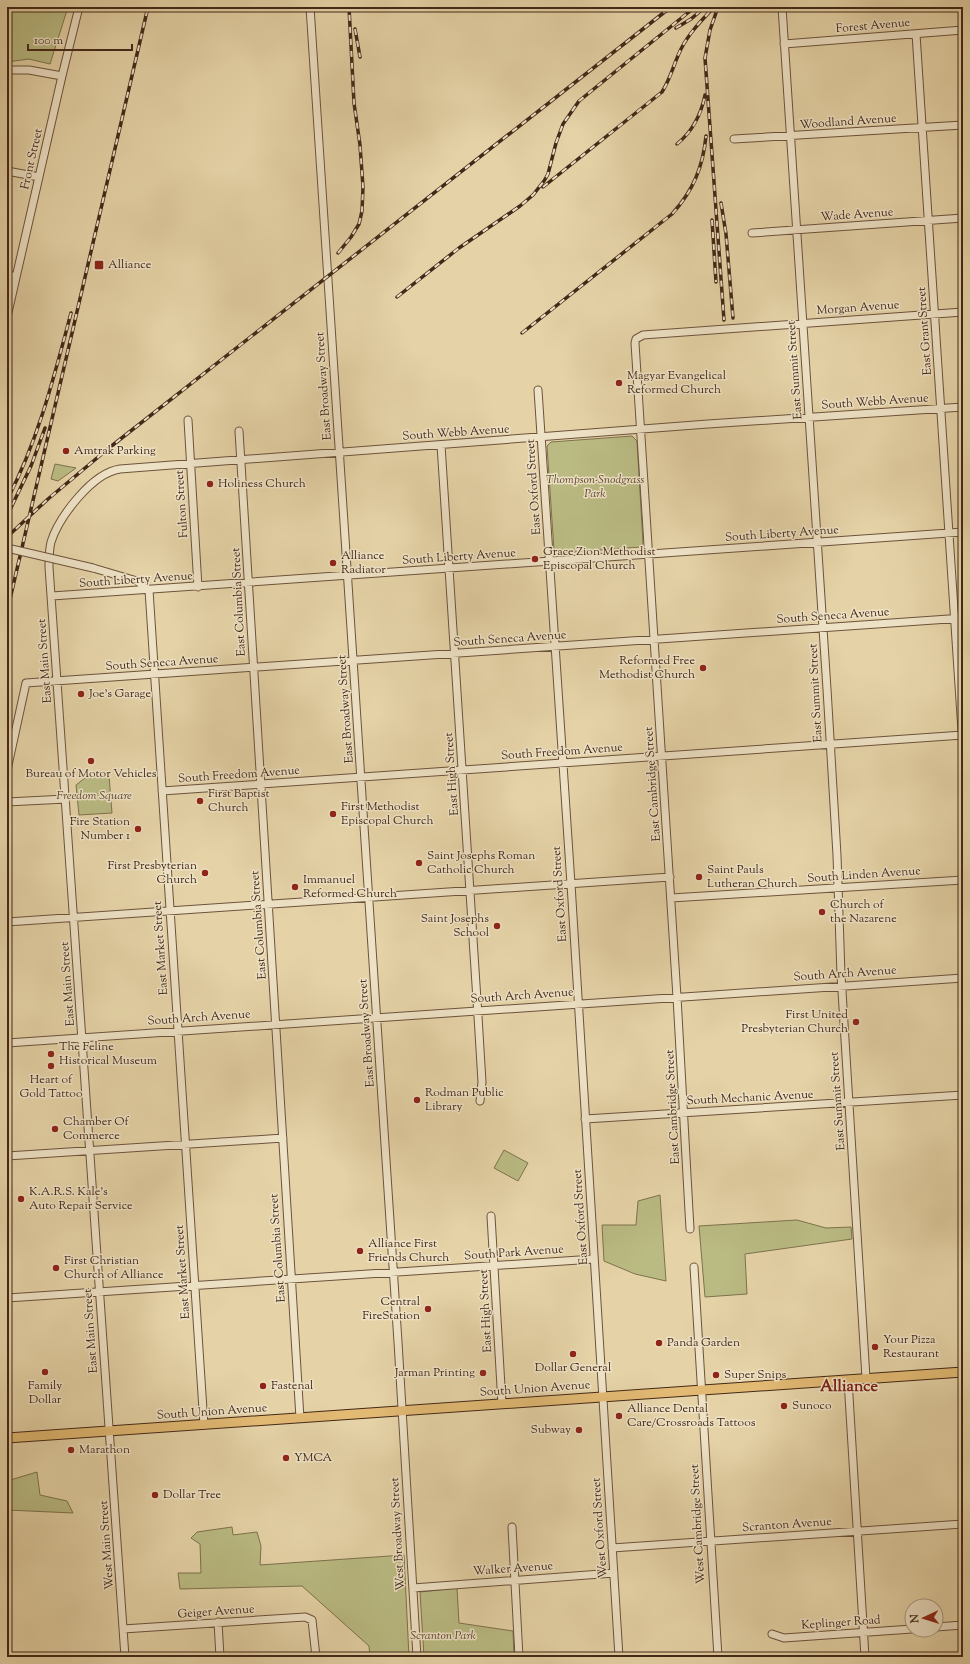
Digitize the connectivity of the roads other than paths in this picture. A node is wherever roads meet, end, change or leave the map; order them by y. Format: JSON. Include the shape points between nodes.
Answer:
{"nodes":[{"id":1,"x":79,"y":7,"type":"edge"},
{"id":2,"x":310,"y":7,"type":"edge"},
{"id":3,"x":782,"y":7,"type":"edge"},
{"id":4,"x":963,"y":30,"type":"edge"},
{"id":5,"x":916,"y":34,"type":"junction"},
{"id":6,"x":784,"y":44,"type":"junction"},
{"id":7,"x":7,"y":70,"type":"edge"},
{"id":8,"x":62,"y":76,"type":"junction"},
{"id":9,"x":963,"y":125,"type":"edge"},
{"id":10,"x":922,"y":128,"type":"junction"},
{"id":11,"x":791,"y":137,"type":"junction"},
{"id":12,"x":734,"y":139,"type":"dead end"},
{"id":13,"x":7,"y":171,"type":"edge"},
{"id":14,"x":39,"y":177,"type":"junction"},
{"id":15,"x":963,"y":218,"type":"edge"},
{"id":16,"x":929,"y":221,"type":"junction"},
{"id":17,"x":797,"y":230,"type":"junction"},
{"id":18,"x":752,"y":233,"type":"dead end"},
{"id":19,"x":7,"y":275,"type":"edge"},
{"id":20,"x":16,"y":277,"type":"junction"},
{"id":21,"x":963,"y":312,"type":"edge"},
{"id":22,"x":935,"y":314,"type":"junction"},
{"id":23,"x":7,"y":317,"type":"edge"},
{"id":24,"x":803,"y":323,"type":"junction"},
{"id":25,"x":636,"y":339,"type":"joint"},
{"id":26,"x":538,"y":390,"type":"dead end"},
{"id":27,"x":963,"y":407,"type":"edge"},
{"id":28,"x":941,"y":409,"type":"junction"},
{"id":29,"x":810,"y":418,"type":"junction"},
{"id":30,"x":188,"y":420,"type":"dead end"},
{"id":31,"x":641,"y":429,"type":"junction"},
{"id":32,"x":239,"y":431,"type":"dead end"},
{"id":33,"x":542,"y":438,"type":"junction"},
{"id":34,"x":441,"y":445,"type":"junction"},
{"id":35,"x":340,"y":452,"type":"junction"},
{"id":36,"x":241,"y":460,"type":"junction"},
{"id":37,"x":190,"y":464,"type":"junction"},
{"id":38,"x":963,"y":532,"type":"edge"},
{"id":39,"x":949,"y":533,"type":"junction"},
{"id":40,"x":53,"y":536,"type":"joint"},
{"id":41,"x":818,"y":542,"type":"junction"},
{"id":42,"x":7,"y":548,"type":"edge"},
{"id":43,"x":649,"y":554,"type":"junction"},
{"id":44,"x":550,"y":561,"type":"junction"},
{"id":45,"x":450,"y":568,"type":"junction"},
{"id":46,"x":348,"y":576,"type":"junction"},
{"id":47,"x":249,"y":583,"type":"junction"},
{"id":48,"x":198,"y":586,"type":"junction"},
{"id":49,"x":149,"y":590,"type":"junction"},
{"id":50,"x":52,"y":596,"type":"junction"},
{"id":51,"x":959,"y":619,"type":"edge"},
{"id":52,"x":823,"y":628,"type":"junction"},
{"id":53,"x":655,"y":639,"type":"junction"},
{"id":54,"x":555,"y":647,"type":"junction"},
{"id":55,"x":455,"y":654,"type":"junction"},
{"id":56,"x":353,"y":660,"type":"junction"},
{"id":57,"x":254,"y":667,"type":"junction"},
{"id":58,"x":154,"y":674,"type":"junction"},
{"id":59,"x":58,"y":681,"type":"junction"},
{"id":60,"x":963,"y":735,"type":"edge"},
{"id":61,"x":830,"y":745,"type":"junction"},
{"id":62,"x":963,"y":746,"type":"edge"},
{"id":63,"x":662,"y":756,"type":"junction"},
{"id":64,"x":562,"y":763,"type":"junction"},
{"id":65,"x":7,"y":770,"type":"edge"},
{"id":66,"x":462,"y":770,"type":"junction"},
{"id":67,"x":361,"y":777,"type":"junction"},
{"id":68,"x":261,"y":784,"type":"junction"},
{"id":69,"x":162,"y":791,"type":"junction"},
{"id":70,"x":66,"y":799,"type":"junction"},
{"id":71,"x":7,"y":802,"type":"edge"},
{"id":72,"x":670,"y":877,"type":"junction"},
{"id":73,"x":963,"y":880,"type":"edge"},
{"id":74,"x":571,"y":884,"type":"junction"},
{"id":75,"x":837,"y":888,"type":"junction"},
{"id":76,"x":470,"y":891,"type":"junction"},
{"id":77,"x":369,"y":898,"type":"junction"},
{"id":78,"x":671,"y":898,"type":"junction"},
{"id":79,"x":268,"y":904,"type":"junction"},
{"id":80,"x":170,"y":911,"type":"junction"},
{"id":81,"x":74,"y":918,"type":"junction"},
{"id":82,"x":7,"y":922,"type":"edge"},
{"id":83,"x":963,"y":978,"type":"edge"},
{"id":84,"x":842,"y":986,"type":"junction"},
{"id":85,"x":678,"y":997,"type":"junction"},
{"id":86,"x":578,"y":1004,"type":"junction"},
{"id":87,"x":478,"y":1011,"type":"junction"},
{"id":88,"x":377,"y":1017,"type":"junction"},
{"id":89,"x":276,"y":1024,"type":"junction"},
{"id":90,"x":178,"y":1031,"type":"junction"},
{"id":91,"x":82,"y":1038,"type":"junction"},
{"id":92,"x":7,"y":1043,"type":"edge"},
{"id":93,"x":963,"y":1095,"type":"edge"},
{"id":94,"x":480,"y":1101,"type":"dead end"},
{"id":95,"x":849,"y":1103,"type":"junction"},
{"id":96,"x":684,"y":1113,"type":"junction"},
{"id":97,"x":586,"y":1119,"type":"junction"},
{"id":98,"x":283,"y":1138,"type":"junction"},
{"id":99,"x":185,"y":1144,"type":"junction"},
{"id":100,"x":90,"y":1151,"type":"junction"},
{"id":101,"x":7,"y":1156,"type":"edge"},
{"id":102,"x":491,"y":1216,"type":"dead end"},
{"id":103,"x":690,"y":1228,"type":"dead end"},
{"id":104,"x":594,"y":1259,"type":"junction"},
{"id":105,"x":494,"y":1266,"type":"junction"},
{"id":106,"x":694,"y":1267,"type":"dead end"},
{"id":107,"x":393,"y":1272,"type":"junction"},
{"id":108,"x":291,"y":1279,"type":"junction"},
{"id":109,"x":195,"y":1286,"type":"junction"},
{"id":110,"x":100,"y":1292,"type":"junction"},
{"id":111,"x":7,"y":1298,"type":"edge"},
{"id":112,"x":963,"y":1372,"type":"edge"},
{"id":113,"x":866,"y":1378,"type":"junction"},
{"id":114,"x":848,"y":1380,"type":"junction"},
{"id":115,"x":701,"y":1390,"type":"junction"},
{"id":116,"x":603,"y":1397,"type":"junction"},
{"id":117,"x":502,"y":1404,"type":"junction"},
{"id":118,"x":402,"y":1410,"type":"junction"},
{"id":119,"x":300,"y":1418,"type":"junction"},
{"id":120,"x":204,"y":1425,"type":"junction"},
{"id":121,"x":110,"y":1431,"type":"junction"},
{"id":122,"x":7,"y":1438,"type":"edge"},
{"id":123,"x":963,"y":1524,"type":"edge"},
{"id":124,"x":512,"y":1527,"type":"dead end"},
{"id":125,"x":856,"y":1531,"type":"junction"},
{"id":126,"x":710,"y":1541,"type":"junction"},
{"id":127,"x":612,"y":1548,"type":"junction"},
{"id":128,"x":614,"y":1574,"type":"junction"},
{"id":129,"x":516,"y":1580,"type":"junction"},
{"id":130,"x":413,"y":1588,"type":"junction"},
{"id":131,"x":218,"y":1622,"type":"junction"},
{"id":132,"x":963,"y":1625,"type":"edge"},
{"id":133,"x":944,"y":1626,"type":"edge"},
{"id":134,"x":123,"y":1629,"type":"junction"},
{"id":135,"x":904,"y":1630,"type":"edge"},
{"id":136,"x":863,"y":1633,"type":"junction"},
{"id":137,"x":772,"y":1634,"type":"dead end"},
{"id":138,"x":125,"y":1657,"type":"edge"},
{"id":139,"x":220,"y":1657,"type":"edge"},
{"id":140,"x":316,"y":1657,"type":"edge"},
{"id":141,"x":417,"y":1657,"type":"edge"},
{"id":142,"x":519,"y":1657,"type":"edge"},
{"id":143,"x":619,"y":1657,"type":"edge"},
{"id":144,"x":718,"y":1657,"type":"edge"},
{"id":145,"x":865,"y":1657,"type":"edge"}],
"edges":[{"from":1,"to":8,"type":"street","name":"Front Street"},
{"from":2,"to":35,"type":"street","name":"East Broadway Street"},
{"from":3,"to":6,"type":"street","name":"East Summit Street"},
{"from":4,"to":5,"type":"street","name":"Forest Avenue"},
{"from":5,"to":6,"type":"street","name":"Forest Avenue"},
{"from":5,"to":10,"type":"street","name":"East Grant Street"},
{"from":6,"to":11,"type":"street","name":"East Summit Street"},
{"from":7,"to":8,"type":"street","via":[[30,70]]},
{"from":8,"to":14,"type":"street","name":"Front Street"},
{"from":9,"to":10,"type":"street","name":"Woodland Avenue"},
{"from":10,"to":11,"type":"street","name":"Woodland Avenue"},
{"from":10,"to":16,"type":"street","name":"East Grant Street"},
{"from":11,"to":12,"type":"street","name":"Woodland Avenue"},
{"from":11,"to":17,"type":"street","name":"East Summit Street"},
{"from":13,"to":14,"type":"street"},
{"from":14,"to":20,"type":"street","name":"Front Street"},
{"from":15,"to":16,"type":"street","name":"Wade Avenue"},
{"from":16,"to":17,"type":"street","name":"Wade Avenue"},
{"from":16,"to":22,"type":"street","name":"East Grant Street"},
{"from":17,"to":18,"type":"street","name":"Wade Avenue"},
{"from":17,"to":24,"type":"street","name":"East Summit Street"},
{"from":19,"to":20,"type":"street"},
{"from":20,"to":23,"type":"street","name":"Front Street"},
{"from":21,"to":22,"type":"street","name":"Morgan Avenue"},
{"from":22,"to":24,"type":"street","name":"Morgan Avenue"},
{"from":22,"to":28,"type":"street","name":"East Grant Street"},
{"from":24,"to":25,"type":"street","name":"Morgan Avenue","via":[[643,335]]},
{"from":24,"to":29,"type":"street","name":"East Summit Street"},
{"from":25,"to":31,"type":"street","name":"East Cambridge Street"},
{"from":26,"to":33,"type":"street","name":"East Oxford Street"},
{"from":27,"to":28,"type":"street","name":"South Webb Avenue"},
{"from":28,"to":29,"type":"street","name":"South Webb Avenue"},
{"from":28,"to":39,"type":"street","name":"East Grant Street"},
{"from":29,"to":31,"type":"street","name":"South Webb Avenue"},
{"from":29,"to":41,"type":"street","name":"East Summit Street"},
{"from":30,"to":37,"type":"street","name":"Fulton Street"},
{"from":31,"to":33,"type":"street","name":"South Webb Avenue"},
{"from":31,"to":43,"type":"street","name":"East Cambridge Street"},
{"from":32,"to":36,"type":"street","name":"East Columbia Street"},
{"from":33,"to":34,"type":"street","name":"South Webb Avenue"},
{"from":33,"to":44,"type":"street","name":"East Oxford Street"},
{"from":34,"to":35,"type":"street","name":"South Webb Avenue"},
{"from":34,"to":45,"type":"street","name":"East High Street"},
{"from":35,"to":36,"type":"street","name":"South Webb Avenue"},
{"from":35,"to":46,"type":"street","name":"East Broadway Street"},
{"from":36,"to":37,"type":"street","name":"South Webb Avenue"},
{"from":36,"to":47,"type":"street","name":"East Columbia Street"},
{"from":37,"to":40,"type":"street","name":"South Webb Avenue","via":[[120,469],[105,473],[79,498]]},
{"from":37,"to":48,"type":"street","name":"Fulton Street"},
{"from":38,"to":39,"type":"street","name":"South Liberty Avenue"},
{"from":39,"to":41,"type":"street","name":"South Liberty Avenue"},
{"from":39,"to":51,"type":"street","name":"East Grant Street"},
{"from":40,"to":50,"type":"street","name":"East Main Street","via":[[49,554]]},
{"from":41,"to":43,"type":"street","name":"South Liberty Avenue"},
{"from":41,"to":52,"type":"street","name":"East Summit Street"},
{"from":42,"to":49,"type":"street","bridge":true,"via":[[138,581]]},
{"from":43,"to":44,"type":"street","name":"South Liberty Avenue"},
{"from":43,"to":53,"type":"street","name":"East Cambridge Street"},
{"from":44,"to":45,"type":"street","name":"South Liberty Avenue"},
{"from":44,"to":54,"type":"street","name":"East Oxford Street"},
{"from":45,"to":46,"type":"street","name":"South Liberty Avenue"},
{"from":45,"to":55,"type":"street","name":"East High Street"},
{"from":46,"to":47,"type":"street","name":"South Liberty Avenue"},
{"from":46,"to":56,"type":"street","name":"East Broadway Street"},
{"from":47,"to":48,"type":"street","name":"South Liberty Avenue"},
{"from":47,"to":57,"type":"street","name":"East Columbia Street"},
{"from":48,"to":49,"type":"street","name":"South Liberty Avenue"},
{"from":49,"to":50,"type":"street","name":"South Liberty Avenue"},
{"from":49,"to":58,"type":"street","name":"East Market Street"},
{"from":50,"to":59,"type":"street","name":"East Main Street"},
{"from":51,"to":52,"type":"street","name":"South Seneca Avenue"},
{"from":51,"to":60,"type":"street","name":"East Grant Street"},
{"from":52,"to":53,"type":"street","name":"South Seneca Avenue"},
{"from":52,"to":61,"type":"street","name":"East Summit Street"},
{"from":53,"to":54,"type":"street","name":"South Seneca Avenue"},
{"from":53,"to":63,"type":"street","name":"East Cambridge Street"},
{"from":54,"to":55,"type":"street","name":"South Seneca Avenue"},
{"from":54,"to":64,"type":"street","name":"East Oxford Street"},
{"from":55,"to":56,"type":"street","name":"South Seneca Avenue"},
{"from":55,"to":66,"type":"street","name":"East High Street"},
{"from":56,"to":57,"type":"street","name":"South Seneca Avenue"},
{"from":56,"to":67,"type":"street","name":"East Broadway Street"},
{"from":57,"to":58,"type":"street","name":"South Seneca Avenue"},
{"from":57,"to":68,"type":"street","name":"East Columbia Street"},
{"from":58,"to":59,"type":"street","name":"South Seneca Avenue"},
{"from":58,"to":69,"type":"street","name":"East Market Street"},
{"from":59,"to":65,"type":"street","name":"South Seneca Avenue","via":[[26,683]]},
{"from":59,"to":70,"type":"street","name":"East Main Street"},
{"from":60,"to":61,"type":"street","name":"South Freedom Avenue"},
{"from":60,"to":62,"type":"street","name":"East Grant Street"},
{"from":61,"to":63,"type":"street","name":"South Freedom Avenue"},
{"from":61,"to":75,"type":"street","name":"East Summit Street"},
{"from":63,"to":64,"type":"street","name":"South Freedom Avenue"},
{"from":63,"to":72,"type":"street","name":"East Cambridge Street"},
{"from":64,"to":66,"type":"street","name":"South Freedom Avenue"},
{"from":64,"to":74,"type":"street","name":"East Oxford Street"},
{"from":66,"to":67,"type":"street","name":"South Freedom Avenue"},
{"from":66,"to":76,"type":"street","name":"East High Street"},
{"from":67,"to":68,"type":"street","name":"South Freedom Avenue"},
{"from":67,"to":77,"type":"street","name":"East Broadway Street"},
{"from":68,"to":69,"type":"street","name":"South Freedom Avenue"},
{"from":68,"to":79,"type":"street","name":"East Columbia Street"},
{"from":69,"to":80,"type":"street","name":"East Market Street"},
{"from":70,"to":71,"type":"street"},
{"from":70,"to":81,"type":"street","name":"East Main Street"},
{"from":72,"to":74,"type":"street"},
{"from":72,"to":78,"type":"street","name":"East Cambridge Street"},
{"from":73,"to":75,"type":"street","name":"South Linden Avenue"},
{"from":74,"to":76,"type":"street"},
{"from":74,"to":86,"type":"street","name":"East Oxford Street"},
{"from":75,"to":78,"type":"street","name":"South Linden Avenue"},
{"from":75,"to":84,"type":"street","name":"East Summit Street"},
{"from":76,"to":77,"type":"street"},
{"from":76,"to":87,"type":"street","name":"East High Street"},
{"from":77,"to":79,"type":"street"},
{"from":77,"to":88,"type":"street","name":"East Broadway Street"},
{"from":78,"to":85,"type":"street","name":"East Cambridge Street"},
{"from":79,"to":80,"type":"street"},
{"from":79,"to":89,"type":"street","name":"East Columbia Street"},
{"from":80,"to":81,"type":"street"},
{"from":80,"to":90,"type":"street","name":"East Market Street"},
{"from":81,"to":82,"type":"street"},
{"from":81,"to":91,"type":"street","name":"East Main Street"},
{"from":83,"to":84,"type":"street","name":"South Arch Avenue"},
{"from":84,"to":85,"type":"street","name":"South Arch Avenue"},
{"from":84,"to":95,"type":"street","name":"East Summit Street"},
{"from":85,"to":86,"type":"street","name":"South Arch Avenue"},
{"from":85,"to":96,"type":"street","name":"East Cambridge Street"},
{"from":86,"to":87,"type":"street","name":"South Arch Avenue"},
{"from":86,"to":97,"type":"street","name":"East Oxford Street"},
{"from":87,"to":88,"type":"street","name":"South Arch Avenue"},
{"from":87,"to":94,"type":"street","name":"East High Street"},
{"from":88,"to":89,"type":"street","name":"South Arch Avenue"},
{"from":88,"to":107,"type":"street","name":"East Broadway Street"},
{"from":89,"to":90,"type":"street","name":"South Arch Avenue"},
{"from":89,"to":98,"type":"street","name":"East Columbia Street"},
{"from":90,"to":91,"type":"street","name":"South Arch Avenue"},
{"from":90,"to":99,"type":"street","name":"East Market Street"},
{"from":91,"to":92,"type":"street","name":"South Arch Avenue"},
{"from":91,"to":100,"type":"street","name":"East Main Street"},
{"from":93,"to":95,"type":"street","name":"South Mechanic Avenue"},
{"from":95,"to":96,"type":"street","name":"South Mechanic Avenue"},
{"from":95,"to":113,"type":"street","name":"East Summit Street"},
{"from":96,"to":97,"type":"street","name":"South Mechanic Avenue"},
{"from":96,"to":103,"type":"street","name":"East Cambridge Street"},
{"from":97,"to":104,"type":"street","name":"East Oxford Street"},
{"from":98,"to":99,"type":"street"},
{"from":98,"to":108,"type":"street","name":"East Columbia Street"},
{"from":99,"to":100,"type":"street"},
{"from":99,"to":109,"type":"street","name":"East Market Street"},
{"from":100,"to":101,"type":"street"},
{"from":100,"to":110,"type":"street","name":"East Main Street"},
{"from":102,"to":105,"type":"street","name":"East High Street"},
{"from":104,"to":105,"type":"street","name":"South Park Avenue"},
{"from":104,"to":116,"type":"street","name":"East Oxford Street"},
{"from":105,"to":107,"type":"street","name":"South Park Avenue"},
{"from":105,"to":117,"type":"street","name":"East High Street"},
{"from":106,"to":115,"type":"street"},
{"from":107,"to":108,"type":"street","name":"South Park Avenue"},
{"from":107,"to":118,"type":"street","name":"East Broadway Street"},
{"from":108,"to":109,"type":"street","name":"South Park Avenue"},
{"from":108,"to":119,"type":"street","name":"East Columbia Street"},
{"from":109,"to":110,"type":"street","name":"South Park Avenue"},
{"from":109,"to":120,"type":"street","name":"East Market Street"},
{"from":110,"to":111,"type":"street","name":"South Park Avenue"},
{"from":110,"to":121,"type":"street","name":"East Main Street"},
{"from":112,"to":113,"type":"main road","name":"South Union Avenue"},
{"from":113,"to":114,"type":"main road","name":"South Union Avenue"},
{"from":114,"to":115,"type":"main road","name":"South Union Avenue"},
{"from":114,"to":125,"type":"street"},
{"from":115,"to":116,"type":"main road","name":"South Union Avenue"},
{"from":115,"to":126,"type":"street","name":"West Cambridge Street"},
{"from":116,"to":117,"type":"main road","name":"South Union Avenue"},
{"from":116,"to":127,"type":"street","name":"West Oxford Street"},
{"from":117,"to":118,"type":"main road","name":"South Union Avenue"},
{"from":118,"to":119,"type":"main road","name":"South Union Avenue"},
{"from":118,"to":130,"type":"street","name":"West Broadway Street"},
{"from":119,"to":120,"type":"main road","name":"South Union Avenue"},
{"from":120,"to":121,"type":"main road","name":"South Union Avenue"},
{"from":121,"to":122,"type":"main road","name":"South Union Avenue"},
{"from":121,"to":134,"type":"street","name":"West Main Street"},
{"from":123,"to":125,"type":"street","name":"Scranton Avenue"},
{"from":124,"to":129,"type":"street"},
{"from":125,"to":126,"type":"street","name":"Scranton Avenue"},
{"from":125,"to":136,"type":"street"},
{"from":126,"to":127,"type":"street","name":"Scranton Avenue"},
{"from":126,"to":144,"type":"street","name":"West Cambridge Street"},
{"from":127,"to":128,"type":"street","name":"West Oxford Street"},
{"from":128,"to":129,"type":"street","name":"Walker Avenue"},
{"from":128,"to":143,"type":"street","name":"West Oxford Street"},
{"from":129,"to":130,"type":"street","name":"Walker Avenue"},
{"from":129,"to":142,"type":"street"},
{"from":130,"to":141,"type":"street","name":"West Broadway Street"},
{"from":131,"to":134,"type":"street","name":"Geiger Avenue"},
{"from":131,"to":139,"type":"street"},
{"from":131,"to":140,"type":"street","name":"Geiger Avenue","via":[[311,1618]]},
{"from":132,"to":133,"type":"street"},
{"from":134,"to":138,"type":"street","name":"West Main Street"},
{"from":135,"to":136,"type":"street","name":"Keplinger Road"},
{"from":136,"to":137,"type":"street","name":"Keplinger Road","via":[[784,1638]]},
{"from":136,"to":145,"type":"street"}]}
